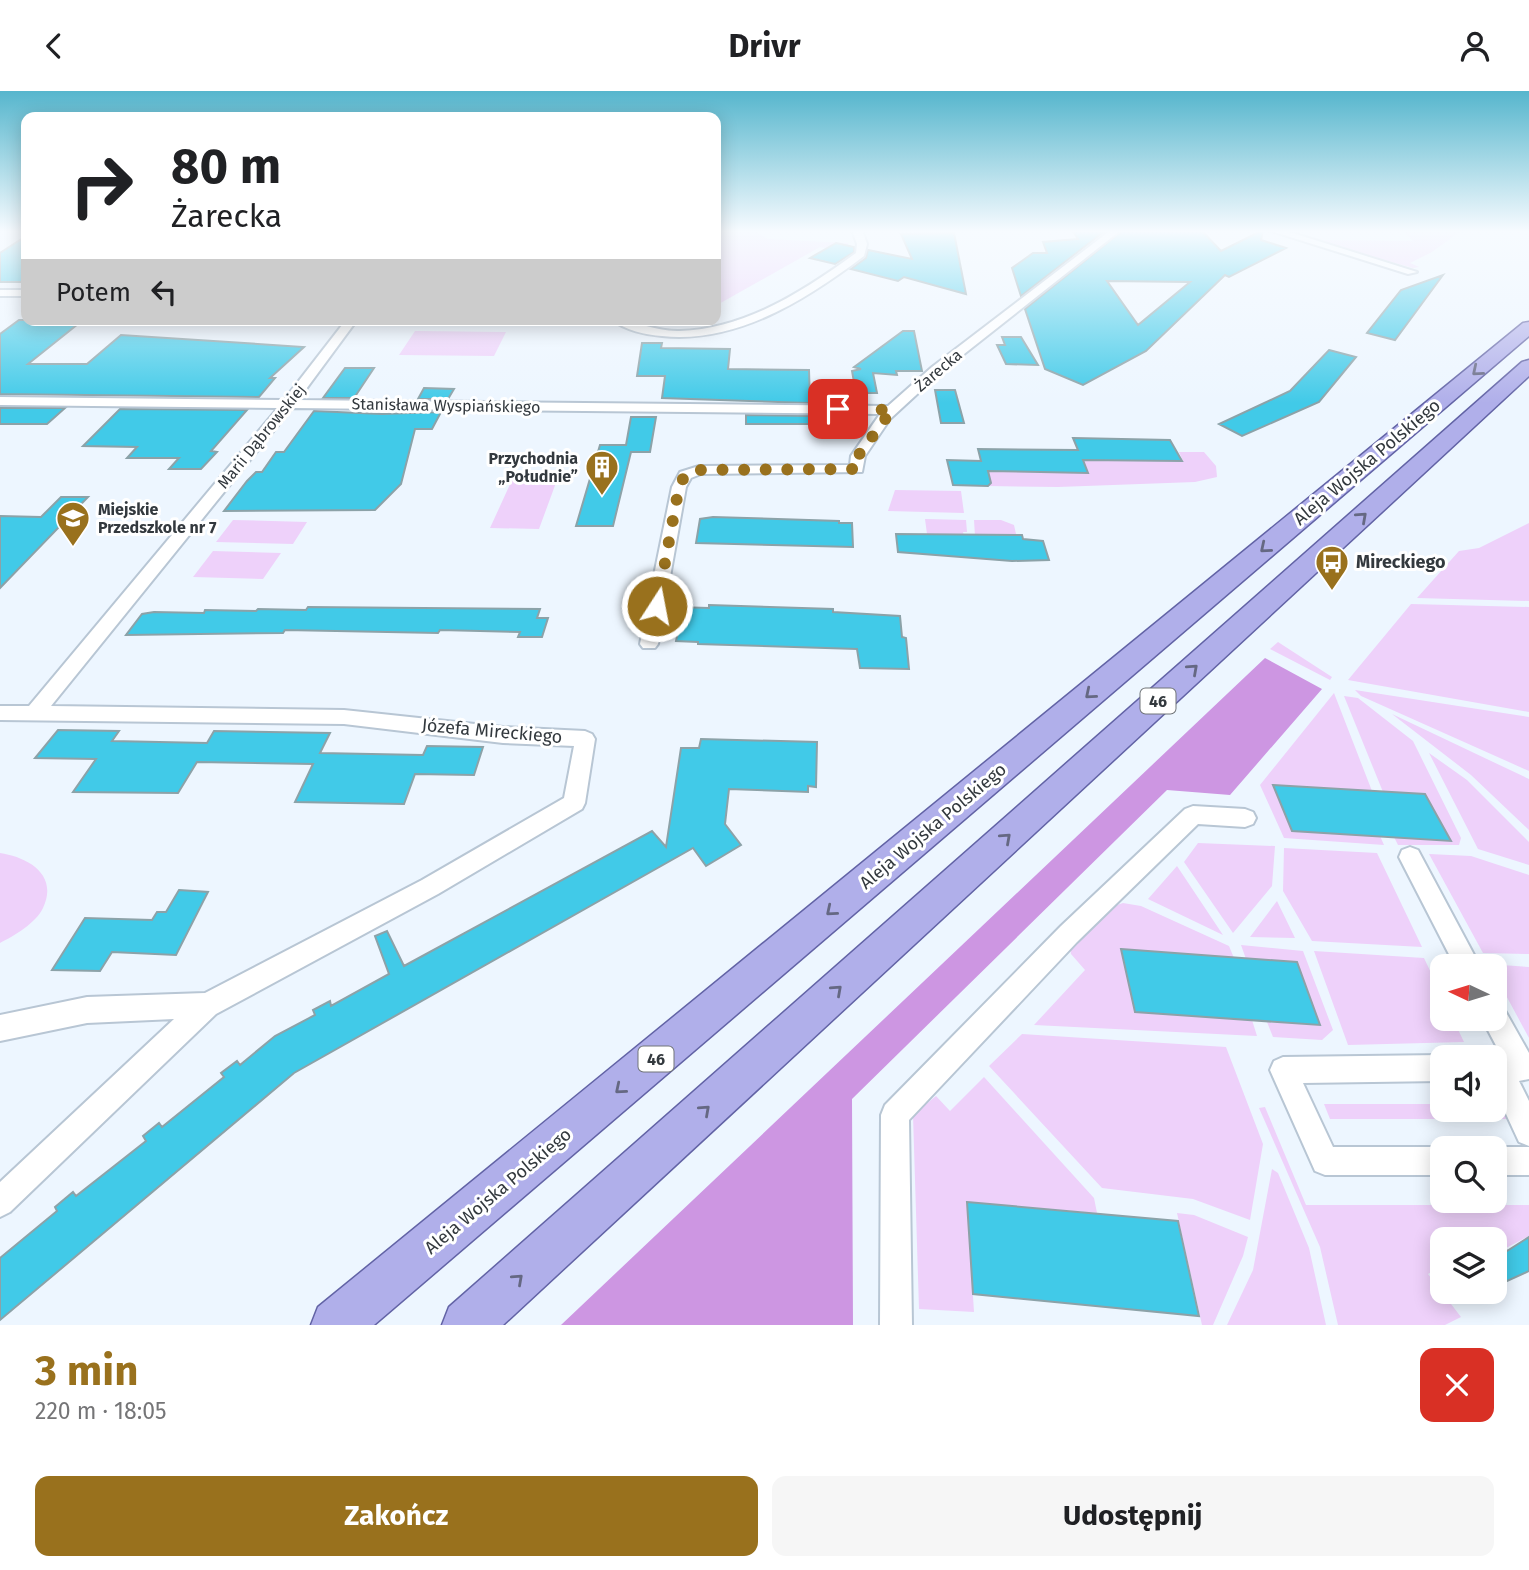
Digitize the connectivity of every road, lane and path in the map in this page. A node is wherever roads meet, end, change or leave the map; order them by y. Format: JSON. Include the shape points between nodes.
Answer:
{"nodes":[{"id":1,"x":810,"y":288,"type":"edge"},
{"id":2,"x":1043,"y":288,"type":"edge"},
{"id":3,"x":0,"y":293,"type":"edge"},
{"id":4,"x":21,"y":293,"type":"edge"},
{"id":5,"x":347,"y":326,"type":"edge"},
{"id":6,"x":628,"y":326,"type":"edge"},
{"id":7,"x":1529,"y":327,"type":"edge"},
{"id":8,"x":1529,"y":366,"type":"edge"},
{"id":9,"x":0,"y":401,"type":"edge"},
{"id":10,"x":288,"y":404,"type":"junction"},
{"id":11,"x":892,"y":410,"type":"junction"},
{"id":12,"x":649,"y":644,"type":"dead end"},
{"id":13,"x":35,"y":712,"type":"junction"},
{"id":14,"x":0,"y":713,"type":"edge"},
{"id":15,"x":1245,"y":818,"type":"dead end"},
{"id":16,"x":1410,"y":857,"type":"dead end"},
{"id":17,"x":1462,"y":954,"type":"edge"},
{"id":18,"x":207,"y":1005,"type":"junction"},
{"id":19,"x":0,"y":1028,"type":"edge"},
{"id":20,"x":1499,"y":1031,"type":"edge"},
{"id":21,"x":1430,"y":1069,"type":"edge"},
{"id":22,"x":1511,"y":1070,"type":"edge"},
{"id":23,"x":1529,"y":1132,"type":"edge"},
{"id":24,"x":1430,"y":1161,"type":"edge"},
{"id":25,"x":1507,"y":1161,"type":"edge"},
{"id":26,"x":1529,"y":1161,"type":"edge"},
{"id":27,"x":0,"y":1202,"type":"edge"},
{"id":28,"x":336,"y":1325,"type":"edge"},
{"id":29,"x":467,"y":1325,"type":"edge"},
{"id":30,"x":896,"y":1325,"type":"edge"}],
"edges":[{"from":1,"to":6,"type":"street","via":[[748,321],[709,332],[656,332]]},
{"from":2,"to":11,"type":"street","name":"Żarecka"},
{"from":3,"to":4,"type":"street"},
{"from":5,"to":10,"type":"street","name":"Marii Dąbrowskiej"},
{"from":7,"to":28,"type":"main road","name":"Aleja Wojska Polskiego","number":"46","one_way":true},
{"from":29,"to":8,"type":"main road","name":"Aleja Wojska Polskiego","number":"46","one_way":true},
{"from":9,"to":10,"type":"street","name":"Stanisława Wyspiańskiego"},
{"from":10,"to":11,"type":"street","name":"Stanisława Wyspiańskiego"},
{"from":10,"to":13,"type":"street","name":"Marii Dąbrowskiej"},
{"from":11,"to":12,"type":"street","name":"Żarecka","via":[[858,456],[858,469],[699,470],[685,475]]},
{"from":13,"to":14,"type":"street","name":"Józefa Mireckiego"},
{"from":13,"to":18,"type":"street","name":"Józefa Mireckiego","via":[[344,717],[585,739],[574,803],[430,887]]},
{"from":15,"to":30,"type":"street","via":[[1193,815],[1069,934],[895,1115]]},
{"from":16,"to":17,"type":"street"},
{"from":18,"to":19,"type":"street","name":"Józefa Mireckiego","via":[[88,1010]]},
{"from":18,"to":27,"type":"street","name":"Józefa Mireckiego"},
{"from":20,"to":22,"type":"street"},
{"from":21,"to":24,"type":"street","via":[[1283,1070],[1325,1161]]},
{"from":22,"to":23,"type":"street"},
{"from":25,"to":26,"type":"street"}]}
